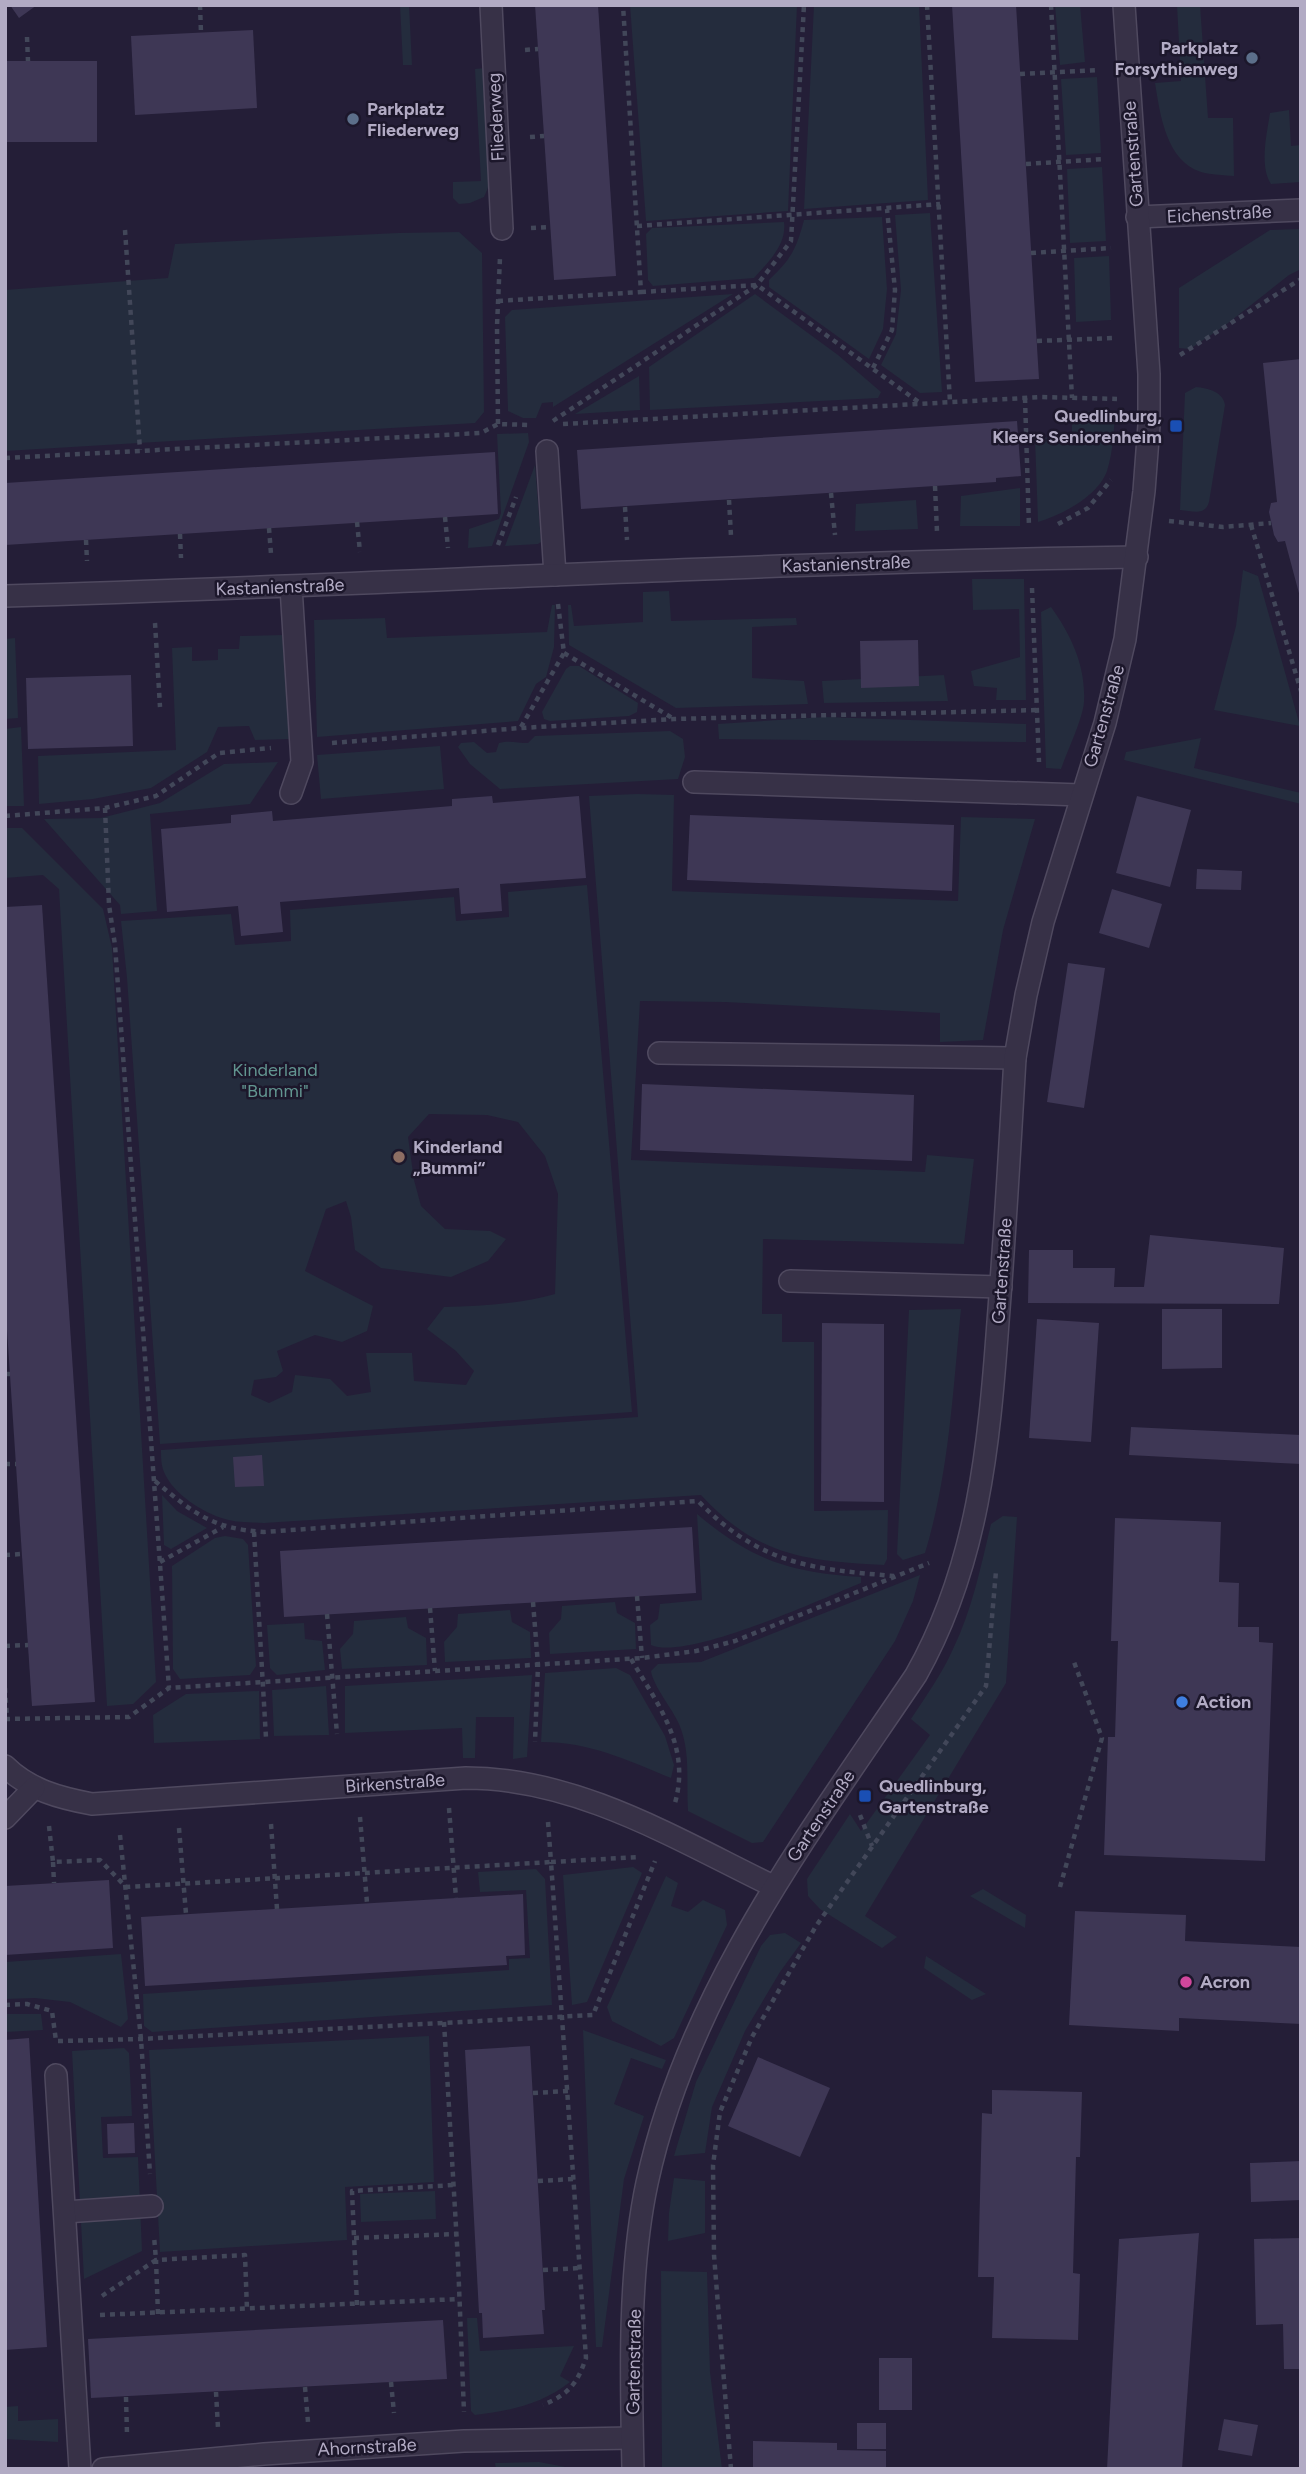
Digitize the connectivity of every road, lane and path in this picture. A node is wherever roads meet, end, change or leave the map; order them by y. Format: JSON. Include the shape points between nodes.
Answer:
{"nodes":[{"id":1,"x":200,"y":5,"type":"edge"},
{"id":2,"x":491,"y":5,"type":"edge"},
{"id":3,"x":623,"y":5,"type":"edge"},
{"id":4,"x":804,"y":5,"type":"edge"},
{"id":5,"x":927,"y":5,"type":"edge"},
{"id":6,"x":1051,"y":5,"type":"edge"},
{"id":7,"x":1124,"y":5,"type":"edge"},
{"id":8,"x":201,"y":33,"type":"dead end"},
{"id":9,"x":27,"y":37,"type":"dead end"},
{"id":10,"x":28,"y":61,"type":"dead end"},
{"id":11,"x":1106,"y":70,"type":"dead end"},
{"id":12,"x":1054,"y":73,"type":"junction"},
{"id":13,"x":1020,"y":74,"type":"dead end"},
{"id":14,"x":544,"y":136,"type":"dead end"},
{"id":15,"x":521,"y":137,"type":"dead end"},
{"id":16,"x":1113,"y":158,"type":"dead end"},
{"id":17,"x":1060,"y":162,"type":"junction"},
{"id":18,"x":1026,"y":164,"type":"dead end"},
{"id":19,"x":940,"y":204,"type":"junction"},
{"id":20,"x":887,"y":209,"type":"junction"},
{"id":21,"x":1301,"y":210,"type":"edge"},
{"id":22,"x":793,"y":215,"type":"junction"},
{"id":23,"x":1137,"y":217,"type":"junction"},
{"id":24,"x":637,"y":226,"type":"junction"},
{"id":25,"x":550,"y":227,"type":"dead end"},
{"id":26,"x":526,"y":228,"type":"dead end"},
{"id":27,"x":502,"y":229,"type":"joint"},
{"id":28,"x":125,"y":230,"type":"dead end"},
{"id":29,"x":1119,"y":248,"type":"dead end"},
{"id":30,"x":1066,"y":251,"type":"junction"},
{"id":31,"x":1031,"y":253,"type":"dead end"},
{"id":32,"x":1301,"y":279,"type":"edge"},
{"id":33,"x":757,"y":285,"type":"junction"},
{"id":34,"x":641,"y":292,"type":"junction"},
{"id":35,"x":498,"y":301,"type":"junction"},
{"id":36,"x":1123,"y":337,"type":"dead end"},
{"id":37,"x":1069,"y":340,"type":"junction"},
{"id":38,"x":1037,"y":341,"type":"dead end"},
{"id":39,"x":873,"y":368,"type":"junction"},
{"id":40,"x":1149,"y":374,"type":"junction"},
{"id":41,"x":1025,"y":398,"type":"junction"},
{"id":42,"x":1072,"y":398,"type":"junction"},
{"id":43,"x":1150,"y":399,"type":"junction"},
{"id":44,"x":950,"y":402,"type":"junction"},
{"id":45,"x":921,"y":404,"type":"junction"},
{"id":46,"x":498,"y":424,"type":"junction"},
{"id":47,"x":535,"y":425,"type":"dead end"},
{"id":48,"x":140,"y":450,"type":"junction"},
{"id":49,"x":547,"y":451,"type":"dead end"},
{"id":50,"x":5,"y":458,"type":"edge"},
{"id":51,"x":1113,"y":477,"type":"dead end"},
{"id":52,"x":935,"y":486,"type":"dead end"},
{"id":53,"x":831,"y":493,"type":"dead end"},
{"id":54,"x":517,"y":496,"type":"dead end"},
{"id":55,"x":729,"y":500,"type":"dead end"},
{"id":56,"x":625,"y":507,"type":"dead end"},
{"id":57,"x":445,"y":517,"type":"dead end"},
{"id":58,"x":1141,"y":518,"type":"junction"},
{"id":59,"x":357,"y":522,"type":"dead end"},
{"id":60,"x":1271,"y":523,"type":"dead end"},
{"id":61,"x":1251,"y":525,"type":"junction"},
{"id":62,"x":1053,"y":526,"type":"dead end"},
{"id":63,"x":626,"y":527,"type":"dead end"},
{"id":64,"x":269,"y":528,"type":"dead end"},
{"id":65,"x":1036,"y":531,"type":"dead end"},
{"id":66,"x":180,"y":534,"type":"dead end"},
{"id":67,"x":937,"y":536,"type":"dead end"},
{"id":68,"x":447,"y":538,"type":"dead end"},
{"id":69,"x":86,"y":540,"type":"dead end"},
{"id":70,"x":835,"y":540,"type":"dead end"},
{"id":71,"x":359,"y":542,"type":"dead end"},
{"id":72,"x":732,"y":544,"type":"dead end"},
{"id":73,"x":271,"y":547,"type":"dead end"},
{"id":74,"x":180,"y":552,"type":"dead end"},
{"id":75,"x":87,"y":556,"type":"dead end"},
{"id":76,"x":1137,"y":557,"type":"junction"},
{"id":77,"x":1030,"y":558,"type":"junction"},
{"id":78,"x":555,"y":575,"type":"junction"},
{"id":79,"x":485,"y":578,"type":"junction"},
{"id":80,"x":290,"y":587,"type":"junction"},
{"id":81,"x":154,"y":591,"type":"junction"},
{"id":82,"x":5,"y":596,"type":"edge"},
{"id":83,"x":564,"y":653,"type":"junction"},
{"id":84,"x":1301,"y":691,"type":"edge"},
{"id":85,"x":160,"y":707,"type":"dead end"},
{"id":86,"x":1037,"y":710,"type":"junction"},
{"id":87,"x":674,"y":719,"type":"junction"},
{"id":88,"x":521,"y":728,"type":"junction"},
{"id":89,"x":302,"y":746,"type":"junction"},
{"id":90,"x":694,"y":782,"type":"dead end"},
{"id":91,"x":291,"y":793,"type":"dead end"},
{"id":92,"x":1040,"y":794,"type":"junction"},
{"id":93,"x":1081,"y":795,"type":"junction"},
{"id":94,"x":105,"y":808,"type":"junction"},
{"id":95,"x":5,"y":816,"type":"edge"},
{"id":96,"x":659,"y":1053,"type":"dead end"},
{"id":97,"x":1015,"y":1058,"type":"junction"},
{"id":98,"x":790,"y":1281,"type":"dead end"},
{"id":99,"x":1001,"y":1287,"type":"junction"},
{"id":100,"x":5,"y":1464,"type":"edge"},
{"id":101,"x":16,"y":1464,"type":"dead end"},
{"id":102,"x":154,"y":1481,"type":"junction"},
{"id":103,"x":224,"y":1527,"type":"junction"},
{"id":104,"x":254,"y":1532,"type":"junction"},
{"id":105,"x":967,"y":1548,"type":"junction"},
{"id":106,"x":22,"y":1554,"type":"dead end"},
{"id":107,"x":5,"y":1555,"type":"edge"},
{"id":108,"x":160,"y":1562,"type":"junction"},
{"id":109,"x":996,"y":1563,"type":"dead end"},
{"id":110,"x":897,"y":1576,"type":"junction"},
{"id":111,"x":638,"y":1596,"type":"dead end"},
{"id":112,"x":533,"y":1602,"type":"dead end"},
{"id":113,"x":430,"y":1608,"type":"dead end"},
{"id":114,"x":327,"y":1615,"type":"dead end"},
{"id":115,"x":28,"y":1645,"type":"dead end"},
{"id":116,"x":5,"y":1646,"type":"edge"},
{"id":117,"x":642,"y":1658,"type":"junction"},
{"id":118,"x":631,"y":1659,"type":"junction"},
{"id":119,"x":1074,"y":1662,"type":"dead end"},
{"id":120,"x":538,"y":1665,"type":"junction"},
{"id":121,"x":435,"y":1671,"type":"junction"},
{"id":122,"x":332,"y":1678,"type":"junction"},
{"id":123,"x":263,"y":1682,"type":"junction"},
{"id":124,"x":5,"y":1688,"type":"edge"},
{"id":125,"x":169,"y":1688,"type":"junction"},
{"id":126,"x":6,"y":1719,"type":"edge"},
{"id":127,"x":337,"y":1734,"type":"dead end"},
{"id":128,"x":266,"y":1738,"type":"dead end"},
{"id":129,"x":535,"y":1742,"type":"dead end"},
{"id":130,"x":5,"y":1766,"type":"edge"},
{"id":131,"x":447,"y":1780,"type":"junction"},
{"id":132,"x":358,"y":1786,"type":"junction"},
{"id":133,"x":269,"y":1791,"type":"junction"},
{"id":134,"x":176,"y":1798,"type":"junction"},
{"id":135,"x":117,"y":1802,"type":"junction"},
{"id":136,"x":20,"y":1803,"type":"edge"},
{"id":137,"x":859,"y":1813,"type":"dead end"},
{"id":138,"x":666,"y":1834,"type":"junction"},
{"id":139,"x":872,"y":1847,"type":"junction"},
{"id":140,"x":52,"y":1862,"type":"junction"},
{"id":141,"x":551,"y":1862,"type":"junction"},
{"id":142,"x":454,"y":1868,"type":"junction"},
{"id":143,"x":365,"y":1873,"type":"junction"},
{"id":144,"x":275,"y":1878,"type":"junction"},
{"id":145,"x":54,"y":1883,"type":"dead end"},
{"id":146,"x":183,"y":1883,"type":"junction"},
{"id":147,"x":774,"y":1886,"type":"junction"},
{"id":148,"x":126,"y":1887,"type":"junction"},
{"id":149,"x":1060,"y":1887,"type":"dead end"},
{"id":150,"x":456,"y":1898,"type":"dead end"},
{"id":151,"x":367,"y":1903,"type":"dead end"},
{"id":152,"x":276,"y":1909,"type":"dead end"},
{"id":153,"x":186,"y":1914,"type":"dead end"},
{"id":154,"x":5,"y":2005,"type":"edge"},
{"id":155,"x":563,"y":2016,"type":"junction"},
{"id":156,"x":444,"y":2022,"type":"junction"},
{"id":157,"x":141,"y":2039,"type":"junction"},
{"id":158,"x":55,"y":2041,"type":"junction"},
{"id":159,"x":56,"y":2075,"type":"joint"},
{"id":160,"x":568,"y":2091,"type":"junction"},
{"id":161,"x":533,"y":2093,"type":"dead end"},
{"id":162,"x":574,"y":2179,"type":"junction"},
{"id":163,"x":538,"y":2181,"type":"dead end"},
{"id":164,"x":454,"y":2186,"type":"junction"},
{"id":165,"x":152,"y":2206,"type":"junction"},
{"id":166,"x":65,"y":2212,"type":"junction"},
{"id":167,"x":457,"y":2234,"type":"junction"},
{"id":168,"x":354,"y":2238,"type":"junction"},
{"id":169,"x":156,"y":2260,"type":"junction"},
{"id":170,"x":580,"y":2269,"type":"junction"},
{"id":171,"x":543,"y":2270,"type":"dead end"},
{"id":172,"x":459,"y":2299,"type":"junction"},
{"id":173,"x":357,"y":2305,"type":"junction"},
{"id":174,"x":247,"y":2310,"type":"junction"},
{"id":175,"x":158,"y":2314,"type":"junction"},
{"id":176,"x":72,"y":2316,"type":"junction"},
{"id":177,"x":391,"y":2382,"type":"dead end"},
{"id":178,"x":305,"y":2387,"type":"dead end"},
{"id":179,"x":216,"y":2392,"type":"dead end"},
{"id":180,"x":126,"y":2397,"type":"dead end"},
{"id":181,"x":393,"y":2408,"type":"dead end"},
{"id":182,"x":537,"y":2408,"type":"dead end"},
{"id":183,"x":306,"y":2411,"type":"dead end"},
{"id":184,"x":218,"y":2418,"type":"dead end"},
{"id":185,"x":127,"y":2423,"type":"dead end"},
{"id":186,"x":632,"y":2438,"type":"junction"},
{"id":187,"x":464,"y":2441,"type":"junction"},
{"id":188,"x":80,"y":2469,"type":"edge"},
{"id":189,"x":103,"y":2469,"type":"edge"},
{"id":190,"x":633,"y":2469,"type":"edge"},
{"id":191,"x":731,"y":2469,"type":"edge"}],
"edges":[{"from":1,"to":8,"type":"path"},
{"from":2,"to":27,"type":"street","name":"Fliederweg"},
{"from":3,"to":24,"type":"path"},
{"from":4,"to":22,"type":"path"},
{"from":5,"to":19,"type":"path"},
{"from":6,"to":12,"type":"path"},
{"from":7,"to":23,"type":"street","name":"Gartenstraße"},
{"from":9,"to":10,"type":"path"},
{"from":11,"to":12,"type":"path"},
{"from":12,"to":13,"type":"path"},
{"from":12,"to":17,"type":"path"},
{"from":14,"to":15,"type":"path"},
{"from":16,"to":17,"type":"path"},
{"from":17,"to":18,"type":"path"},
{"from":17,"to":30,"type":"path"},
{"from":19,"to":20,"type":"path"},
{"from":19,"to":44,"type":"path"},
{"from":20,"to":22,"type":"path"},
{"from":20,"to":39,"type":"path","via":[[895,290],[892,330]]},
{"from":21,"to":23,"type":"street","name":"Eichenstraße"},
{"from":22,"to":24,"type":"path"},
{"from":22,"to":33,"type":"path","via":[[791,241]]},
{"from":23,"to":40,"type":"street","name":"Gartenstraße"},
{"from":24,"to":34,"type":"path"},
{"from":25,"to":26,"type":"path"},
{"from":27,"to":35,"type":"path"},
{"from":28,"to":48,"type":"path"},
{"from":29,"to":30,"type":"path"},
{"from":30,"to":31,"type":"path"},
{"from":30,"to":37,"type":"path"},
{"from":32,"to":40,"type":"path"},
{"from":33,"to":34,"type":"path"},
{"from":33,"to":39,"type":"path"},
{"from":33,"to":45,"type":"path","via":[[547,425]]},
{"from":34,"to":35,"type":"path"},
{"from":35,"to":46,"type":"path"},
{"from":36,"to":37,"type":"path"},
{"from":37,"to":38,"type":"path"},
{"from":37,"to":42,"type":"path"},
{"from":39,"to":45,"type":"path"},
{"from":40,"to":43,"type":"street","name":"Gartenstraße"},
{"from":41,"to":42,"type":"path"},
{"from":41,"to":44,"type":"path"},
{"from":41,"to":65,"type":"path","via":[[1029,533]]},
{"from":42,"to":43,"type":"path"},
{"from":43,"to":58,"type":"street","name":"Gartenstraße"},
{"from":44,"to":45,"type":"path"},
{"from":46,"to":47,"type":"path"},
{"from":46,"to":48,"type":"path","via":[[481,433]]},
{"from":48,"to":50,"type":"path"},
{"from":49,"to":78,"type":"street"},
{"from":51,"to":62,"type":"path","via":[[1088,508]]},
{"from":52,"to":67,"type":"path"},
{"from":53,"to":70,"type":"path"},
{"from":54,"to":79,"type":"path"},
{"from":55,"to":72,"type":"path"},
{"from":56,"to":63,"type":"path"},
{"from":57,"to":68,"type":"path"},
{"from":58,"to":61,"type":"path","via":[[1223,527]]},
{"from":58,"to":76,"type":"street","name":"Gartenstraße"},
{"from":59,"to":71,"type":"path"},
{"from":60,"to":61,"type":"path"},
{"from":61,"to":84,"type":"path"},
{"from":64,"to":73,"type":"path"},
{"from":66,"to":74,"type":"path"},
{"from":69,"to":75,"type":"path"},
{"from":76,"to":77,"type":"street","name":"Kastanienstraße"},
{"from":76,"to":93,"type":"street","name":"Gartenstraße","via":[[1116,682]]},
{"from":77,"to":78,"type":"street","name":"Kastanienstraße"},
{"from":77,"to":86,"type":"path"},
{"from":78,"to":79,"type":"street","name":"Kastanienstraße"},
{"from":78,"to":83,"type":"path"},
{"from":79,"to":80,"type":"street","name":"Kastanienstraße"},
{"from":80,"to":81,"type":"street","name":"Kastanienstraße"},
{"from":80,"to":89,"type":"street"},
{"from":81,"to":82,"type":"street","name":"Kastanienstraße"},
{"from":81,"to":85,"type":"path"},
{"from":83,"to":87,"type":"path"},
{"from":83,"to":88,"type":"path"},
{"from":86,"to":87,"type":"path"},
{"from":86,"to":92,"type":"path"},
{"from":87,"to":88,"type":"path"},
{"from":88,"to":89,"type":"path"},
{"from":89,"to":91,"type":"street","via":[[302,762]]},
{"from":89,"to":94,"type":"path","via":[[219,753],[156,796]]},
{"from":90,"to":92,"type":"street"},
{"from":92,"to":93,"type":"street"},
{"from":93,"to":97,"type":"street","name":"Gartenstraße","via":[[1034,957]]},
{"from":94,"to":95,"type":"path"},
{"from":94,"to":102,"type":"path"},
{"from":96,"to":97,"type":"street"},
{"from":97,"to":99,"type":"street","name":"Gartenstraße"},
{"from":98,"to":99,"type":"street"},
{"from":99,"to":105,"type":"street","name":"Gartenstraße","via":[[989,1438]]},
{"from":100,"to":101,"type":"path"},
{"from":102,"to":103,"type":"path","via":[[188,1509]]},
{"from":102,"to":108,"type":"path"},
{"from":103,"to":104,"type":"path"},
{"from":103,"to":108,"type":"path"},
{"from":104,"to":110,"type":"path","via":[[698,1501],[717,1521],[765,1552],[822,1569]]},
{"from":104,"to":123,"type":"path"},
{"from":105,"to":110,"type":"path"},
{"from":105,"to":147,"type":"street","name":"Gartenstraße","via":[[938,1632],[916,1675]]},
{"from":106,"to":107,"type":"path"},
{"from":108,"to":125,"type":"path"},
{"from":109,"to":139,"type":"path","via":[[986,1686]]},
{"from":110,"to":117,"type":"path","via":[[735,1641]]},
{"from":111,"to":117,"type":"path"},
{"from":112,"to":120,"type":"path"},
{"from":113,"to":121,"type":"path"},
{"from":114,"to":122,"type":"path"},
{"from":115,"to":116,"type":"path"},
{"from":117,"to":118,"type":"path"},
{"from":118,"to":120,"type":"path"},
{"from":118,"to":138,"type":"path","via":[[668,1722],[679,1752],[680,1780]]},
{"from":119,"to":149,"type":"path","via":[[1102,1738]]},
{"from":120,"to":121,"type":"path"},
{"from":120,"to":129,"type":"path"},
{"from":121,"to":122,"type":"path"},
{"from":122,"to":123,"type":"path"},
{"from":122,"to":127,"type":"path"},
{"from":123,"to":125,"type":"path"},
{"from":123,"to":128,"type":"path"},
{"from":124,"to":126,"type":"path"},
{"from":125,"to":126,"type":"path","via":[[129,1717]]},
{"from":130,"to":136,"type":"street","name":"Birkenstraße"},
{"from":131,"to":132,"type":"street","name":"Birkenstraße"},
{"from":131,"to":138,"type":"street","name":"Birkenstraße","via":[[484,1778],[563,1792],[600,1803]]},
{"from":131,"to":142,"type":"path"},
{"from":132,"to":133,"type":"street","name":"Birkenstraße"},
{"from":132,"to":143,"type":"path"},
{"from":133,"to":134,"type":"street","name":"Birkenstraße"},
{"from":133,"to":144,"type":"path"},
{"from":134,"to":135,"type":"street","name":"Birkenstraße"},
{"from":134,"to":146,"type":"path"},
{"from":135,"to":136,"type":"street","name":"Birkenstraße","via":[[92,1804],[61,1798]]},
{"from":135,"to":148,"type":"path"},
{"from":136,"to":140,"type":"path","via":[[49,1823]]},
{"from":137,"to":139,"type":"path"},
{"from":138,"to":147,"type":"street","name":"Birkenstraße"},
{"from":139,"to":191,"type":"path","via":[[785,1978],[752,2037],[720,2112],[713,2165],[713,2255]]},
{"from":140,"to":145,"type":"path"},
{"from":140,"to":148,"type":"path","via":[[100,1860]]},
{"from":141,"to":142,"type":"path"},
{"from":141,"to":155,"type":"path"},
{"from":141,"to":155,"type":"path","via":[[657,1856],[593,2015]]},
{"from":142,"to":143,"type":"path"},
{"from":142,"to":150,"type":"path"},
{"from":143,"to":144,"type":"path"},
{"from":143,"to":151,"type":"path"},
{"from":144,"to":146,"type":"path"},
{"from":144,"to":152,"type":"path"},
{"from":146,"to":148,"type":"path"},
{"from":146,"to":153,"type":"path"},
{"from":147,"to":186,"type":"street","name":"Gartenstraße","via":[[699,2027],[661,2130],[647,2184],[635,2302]]},
{"from":148,"to":157,"type":"path"},
{"from":154,"to":158,"type":"path","via":[[27,2004],[52,2011]]},
{"from":155,"to":156,"type":"path"},
{"from":155,"to":160,"type":"path"},
{"from":156,"to":157,"type":"path"},
{"from":156,"to":164,"type":"path"},
{"from":157,"to":158,"type":"path"},
{"from":157,"to":165,"type":"path"},
{"from":158,"to":159,"type":"path"},
{"from":159,"to":166,"type":"street"},
{"from":160,"to":161,"type":"path"},
{"from":160,"to":162,"type":"path"},
{"from":162,"to":163,"type":"path"},
{"from":162,"to":170,"type":"path"},
{"from":164,"to":167,"type":"path"},
{"from":164,"to":168,"type":"path","via":[[352,2191]]},
{"from":165,"to":166,"type":"street"},
{"from":165,"to":169,"type":"path"},
{"from":166,"to":176,"type":"street"},
{"from":167,"to":168,"type":"path"},
{"from":167,"to":172,"type":"path"},
{"from":168,"to":173,"type":"path"},
{"from":169,"to":174,"type":"path","via":[[245,2255]]},
{"from":169,"to":175,"type":"path"},
{"from":169,"to":176,"type":"path"},
{"from":170,"to":171,"type":"path"},
{"from":170,"to":182,"type":"path","via":[[586,2358],[566,2394]]},
{"from":172,"to":173,"type":"path"},
{"from":172,"to":187,"type":"path"},
{"from":173,"to":174,"type":"path"},
{"from":174,"to":175,"type":"path"},
{"from":175,"to":176,"type":"path"},
{"from":176,"to":188,"type":"street"},
{"from":177,"to":181,"type":"path"},
{"from":178,"to":183,"type":"path"},
{"from":179,"to":184,"type":"path"},
{"from":180,"to":185,"type":"path"},
{"from":186,"to":187,"type":"street","name":"Ahornstraße"},
{"from":186,"to":190,"type":"street","name":"Gartenstraße"},
{"from":187,"to":189,"type":"street","name":"Ahornstraße"}]}
